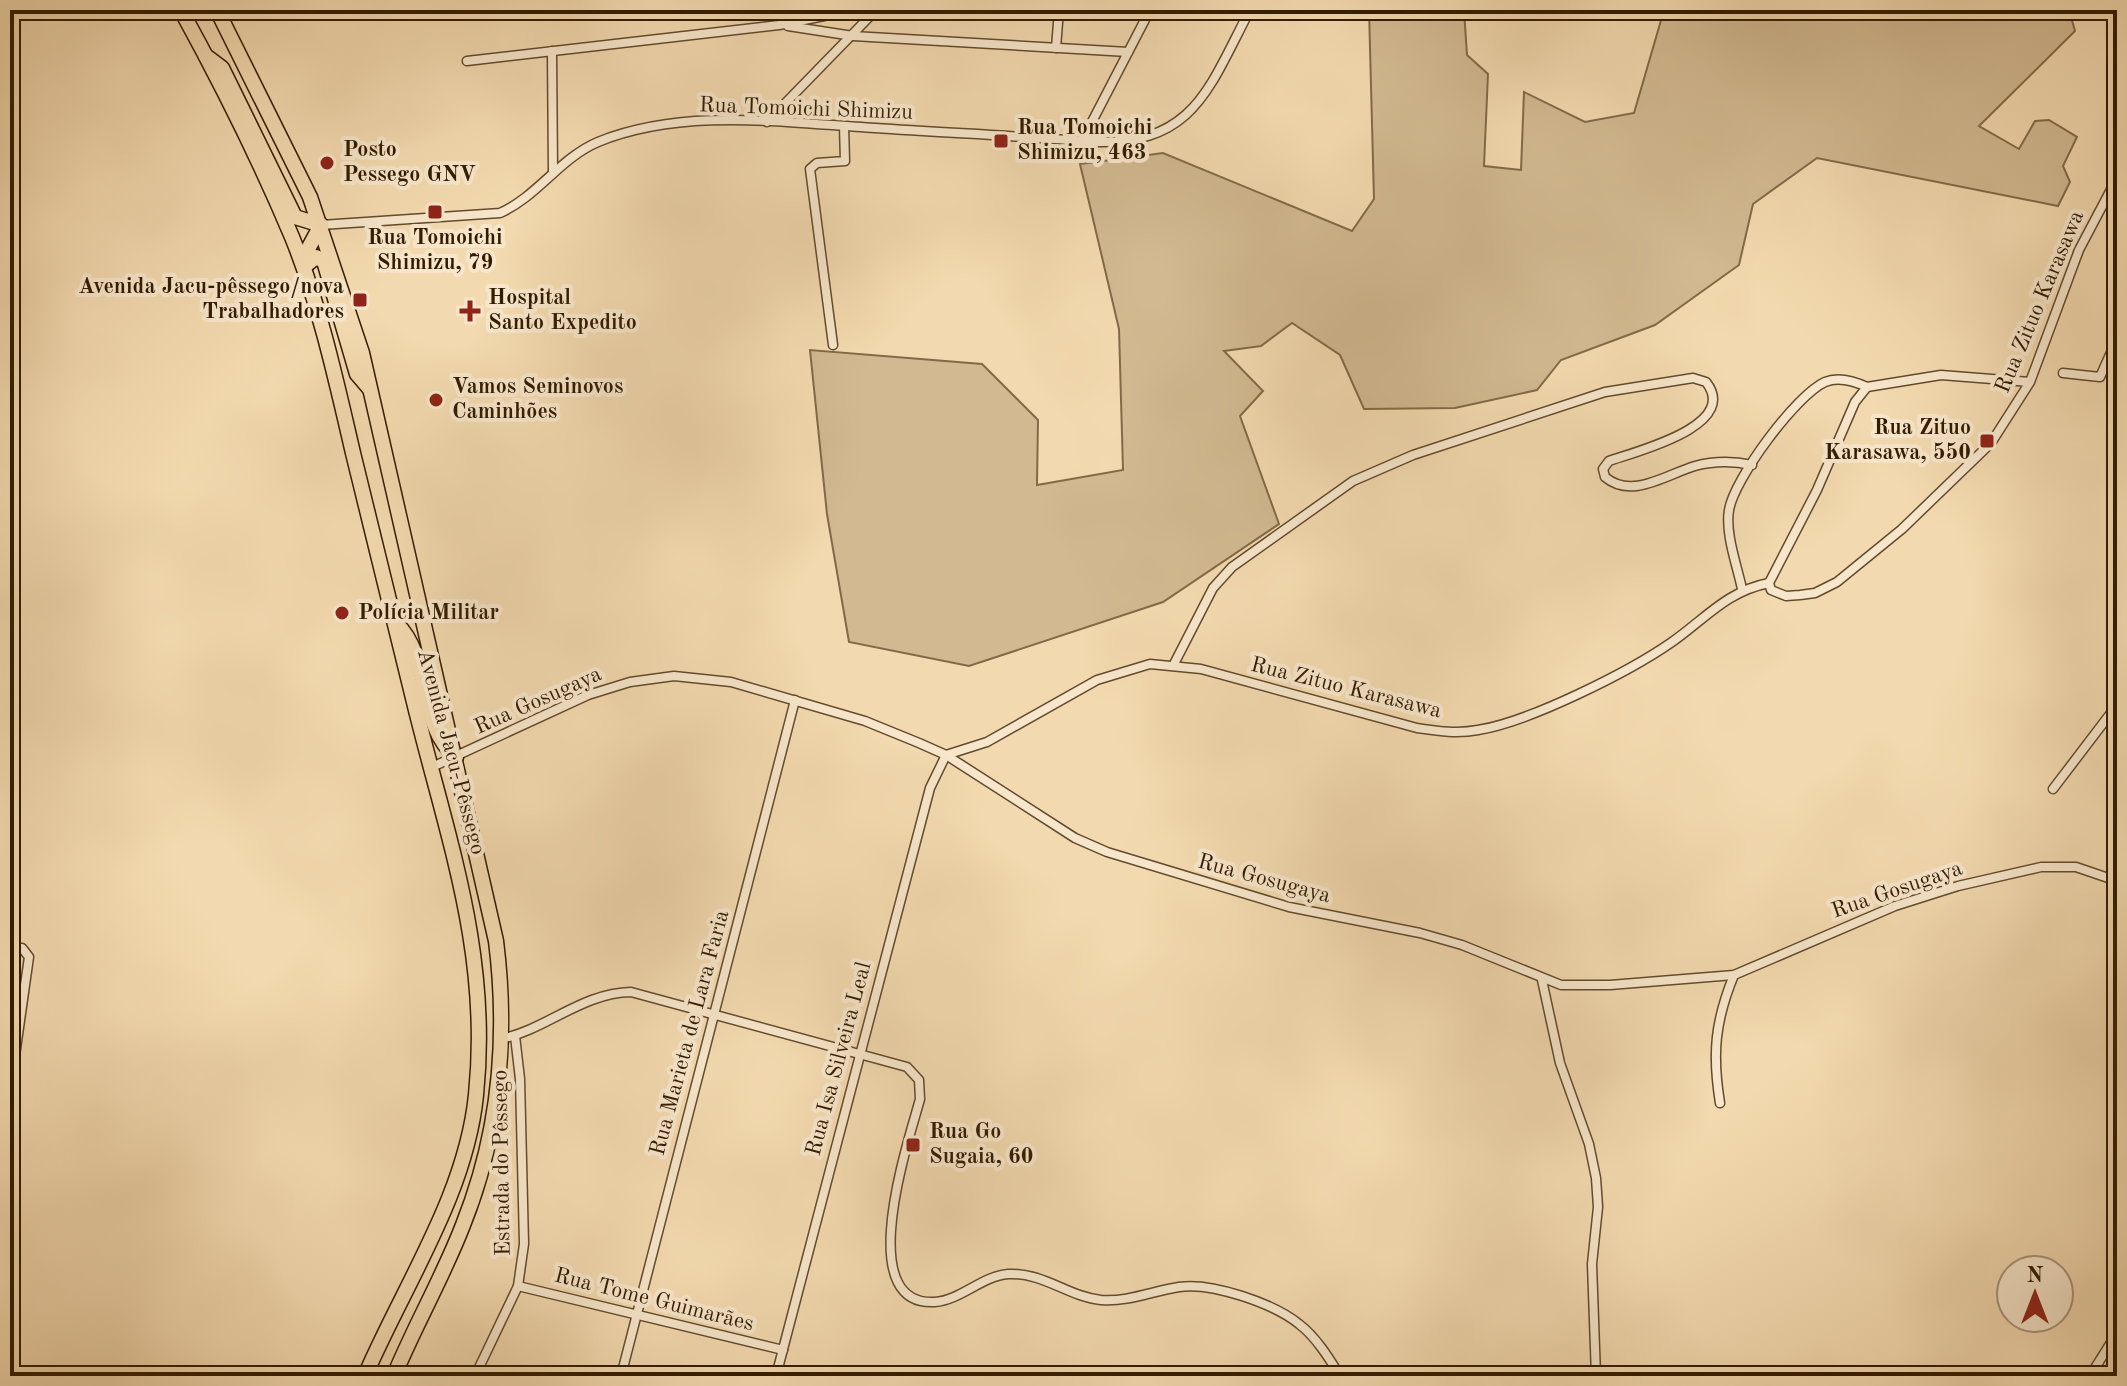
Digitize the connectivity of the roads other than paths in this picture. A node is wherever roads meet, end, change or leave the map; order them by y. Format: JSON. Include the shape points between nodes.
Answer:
{"nodes":[{"id":1,"x":181,"y":10,"type":"edge"},
{"id":2,"x":217,"y":10,"type":"edge"},
{"id":3,"x":854,"y":10,"type":"edge"},
{"id":4,"x":876,"y":10,"type":"edge"},
{"id":5,"x":1059,"y":10,"type":"edge"},
{"id":6,"x":1150,"y":10,"type":"edge"},
{"id":7,"x":1250,"y":10,"type":"edge"},
{"id":8,"x":779,"y":25,"type":"junction"},
{"id":9,"x":853,"y":36,"type":"junction"},
{"id":10,"x":1056,"y":48,"type":"junction"},
{"id":11,"x":552,"y":51,"type":"junction"},
{"id":12,"x":1128,"y":52,"type":"junction"},
{"id":13,"x":203,"y":53,"type":"junction"},
{"id":14,"x":467,"y":61,"type":"dead end"},
{"id":15,"x":240,"y":102,"type":"junction"},
{"id":16,"x":767,"y":122,"type":"junction"},
{"id":17,"x":844,"y":126,"type":"junction"},
{"id":18,"x":1082,"y":141,"type":"junction"},
{"id":19,"x":553,"y":173,"type":"junction"},
{"id":20,"x":2117,"y":178,"type":"edge"},
{"id":21,"x":2107,"y":192,"type":"junction"},
{"id":22,"x":2117,"y":196,"type":"edge"},
{"id":23,"x":310,"y":197,"type":"junction"},
{"id":24,"x":321,"y":225,"type":"junction"},
{"id":25,"x":306,"y":270,"type":"junction"},
{"id":26,"x":2117,"y":339,"type":"edge"},
{"id":27,"x":833,"y":345,"type":"dead end"},
{"id":28,"x":2063,"y":373,"type":"dead end"},
{"id":29,"x":2030,"y":382,"type":"junction"},
{"id":30,"x":1867,"y":387,"type":"junction"},
{"id":31,"x":371,"y":390,"type":"junction"},
{"id":32,"x":1752,"y":465,"type":"junction"},
{"id":33,"x":1769,"y":585,"type":"junction"},
{"id":34,"x":1742,"y":589,"type":"junction"},
{"id":35,"x":394,"y":622,"type":"junction"},
{"id":36,"x":1174,"y":664,"type":"junction"},
{"id":37,"x":795,"y":700,"type":"junction"},
{"id":38,"x":2117,"y":705,"type":"edge"},
{"id":39,"x":946,"y":755,"type":"junction"},
{"id":40,"x":456,"y":757,"type":"junction"},
{"id":41,"x":430,"y":768,"type":"junction"},
{"id":42,"x":2053,"y":789,"type":"dead end"},
{"id":43,"x":438,"y":795,"type":"junction"},
{"id":44,"x":483,"y":878,"type":"junction"},
{"id":45,"x":2117,"y":881,"type":"edge"},
{"id":46,"x":10,"y":948,"type":"edge"},
{"id":47,"x":1734,"y":975,"type":"junction"},
{"id":48,"x":1542,"y":980,"type":"junction"},
{"id":49,"x":713,"y":1013,"type":"junction"},
{"id":50,"x":508,"y":1038,"type":"junction"},
{"id":51,"x":859,"y":1053,"type":"junction"},
{"id":52,"x":11,"y":1084,"type":"edge"},
{"id":53,"x":1720,"y":1103,"type":"dead end"},
{"id":54,"x":518,"y":1286,"type":"junction"},
{"id":55,"x":637,"y":1314,"type":"junction"},
{"id":56,"x":2117,"y":1333,"type":"edge"},
{"id":57,"x":783,"y":1350,"type":"junction"},
{"id":58,"x":1338,"y":1373,"type":"edge"},
{"id":59,"x":365,"y":1376,"type":"edge"},
{"id":60,"x":394,"y":1376,"type":"edge"},
{"id":61,"x":475,"y":1376,"type":"edge"},
{"id":62,"x":621,"y":1376,"type":"edge"},
{"id":63,"x":776,"y":1376,"type":"edge"},
{"id":64,"x":1328,"y":1376,"type":"edge"},
{"id":65,"x":1596,"y":1376,"type":"edge"},
{"id":66,"x":2090,"y":1376,"type":"edge"}],
"edges":[{"from":1,"to":13,"type":"highway","name":"Avenida Jacu-Pêssego"},
{"from":2,"to":23,"type":"highway","name":"Avenida Jacu-Pêssego"},
{"from":3,"to":8,"type":"street"},
{"from":4,"to":9,"type":"street"},
{"from":5,"to":10,"type":"street"},
{"from":6,"to":12,"type":"street"},
{"from":7,"to":18,"type":"street","name":"Rua Tomoichi Shimizu","via":[[1209,88],[1179,121],[1136,141]]},
{"from":8,"to":9,"type":"street"},
{"from":8,"to":11,"type":"street"},
{"from":9,"to":10,"type":"street"},
{"from":9,"to":16,"type":"street"},
{"from":10,"to":12,"type":"street"},
{"from":11,"to":14,"type":"street"},
{"from":11,"to":19,"type":"street"},
{"from":12,"to":18,"type":"street"},
{"from":13,"to":15,"type":"highway","via":[[222,68]]},
{"from":13,"to":25,"type":"highway","name":"Avenida Jacu-Pêssego"},
{"from":15,"to":23,"type":"highway","via":[[254,117],[296,205],[303,207]]},
{"from":15,"to":24,"type":"highway","via":[[295,217]]},
{"from":16,"to":17,"type":"street","name":"Rua Tomoichi Shimizu"},
{"from":16,"to":19,"type":"street","name":"Rua Tomoichi Shimizu","via":[[694,122],[621,135],[590,146]]},
{"from":17,"to":18,"type":"street","name":"Rua Tomoichi Shimizu"},
{"from":17,"to":27,"type":"street","via":[[845,161],[817,163],[810,169]]},
{"from":19,"to":24,"type":"street","name":"Rua Tomoichi Shimizu","via":[[500,213]]},
{"from":20,"to":21,"type":"street","name":"Rua Zituo Karasawa"},
{"from":21,"to":22,"type":"street"},
{"from":21,"to":29,"type":"street","name":"Rua Zituo Karasawa","via":[[2079,250]]},
{"from":23,"to":24,"type":"highway","name":"Avenida Jacu-Pêssego"},
{"from":24,"to":25,"type":"highway","via":[[307,251]]},
{"from":24,"to":31,"type":"highway","name":"Avenida Jacu-Pêssego"},
{"from":25,"to":31,"type":"highway","via":[[316,257],[324,261],[357,374]]},
{"from":25,"to":35,"type":"highway","name":"Avenida Jacu-Pêssego"},
{"from":26,"to":28,"type":"street","via":[[2100,377]]},
{"from":29,"to":30,"type":"street","via":[[1941,375]]},
{"from":29,"to":33,"type":"street","name":"Rua Zituo Karasawa","via":[[1991,443],[1846,576],[1828,588],[1800,595],[1778,594]]},
{"from":30,"to":32,"type":"street","via":[[1842,379],[1823,383],[1787,417]]},
{"from":30,"to":33,"type":"street","via":[[1855,402]]},
{"from":31,"to":40,"type":"highway","name":"Avenida Jacu-Pêssego"},
{"from":32,"to":34,"type":"street","via":[[1728,514]]},
{"from":32,"to":36,"type":"street","via":[[1711,463],[1642,486],[1618,485],[1605,477],[1609,461],[1669,442],[1701,420],[1711,405],[1711,390],[1693,378],[1605,392],[1413,455],[1332,494],[1232,567],[1213,588]]},
{"from":33,"to":34,"type":"street","name":"Rua Zituo Karasawa"},
{"from":34,"to":36,"type":"street","name":"Rua Zituo Karasawa","via":[[1656,654],[1617,675],[1479,730],[1447,733],[1417,728]]},
{"from":35,"to":40,"type":"highway","via":[[411,637],[437,739]]},
{"from":35,"to":41,"type":"highway","name":"Avenida Jacu-Pêssego"},
{"from":36,"to":39,"type":"street","name":"Rua Zituo Karasawa","via":[[1150,664],[1097,680],[987,742]]},
{"from":37,"to":39,"type":"street","name":"Rua Gosugaya","via":[[865,721]]},
{"from":37,"to":40,"type":"street","name":"Rua Gosugaya","via":[[700,678],[630,682],[588,695]]},
{"from":37,"to":49,"type":"street","name":"Rua Marieta de Lara Faria"},
{"from":38,"to":42,"type":"street"},
{"from":39,"to":48,"type":"street","name":"Rua Gosugaya","via":[[1039,817],[1107,852],[1289,907],[1434,937]]},
{"from":39,"to":51,"type":"street","name":"Rua Isa Silveira Leal","via":[[930,788]]},
{"from":40,"to":41,"type":"street","name":"Rua Gosugaya"},
{"from":40,"to":44,"type":"highway","name":"Avenida Jacu-Pêssego"},
{"from":41,"to":43,"type":"highway","name":"Avenida Jacu-Pêssego"},
{"from":43,"to":44,"type":"highway","via":[[442,778],[452,780],[470,855]]},
{"from":43,"to":59,"type":"highway","name":"Avenida Jacu-Pêssego","via":[[475,947],[480,1045],[476,1100],[449,1197]]},
{"from":44,"to":50,"type":"highway","name":"Avenida Jacu-Pêssego"},
{"from":45,"to":47,"type":"street","name":"Rua Gosugaya","via":[[2057,866],[1958,886],[1844,925]]},
{"from":46,"to":52,"type":"street","via":[[22,948],[29,957]]},
{"from":47,"to":48,"type":"street","name":"Rua Gosugaya","via":[[1582,986]]},
{"from":47,"to":53,"type":"street","via":[[1714,1050]]},
{"from":48,"to":65,"type":"street","via":[[1560,1063],[1596,1178]]},
{"from":49,"to":50,"type":"street","via":[[616,992],[591,998]]},
{"from":49,"to":51,"type":"street"},
{"from":49,"to":55,"type":"street","name":"Rua Marieta de Lara Faria"},
{"from":50,"to":54,"type":"street","name":"Estrada do Pêssego","via":[[520,1079],[525,1217]]},
{"from":50,"to":60,"type":"highway","name":"Avenida Jacu-Pêssego","via":[[490,1137],[472,1199]]},
{"from":51,"to":57,"type":"street","name":"Rua Isa Silveira Leal"},
{"from":51,"to":58,"type":"street","via":[[907,1067],[921,1088],[889,1229],[896,1273],[915,1298],[938,1302],[1013,1274],[1100,1300],[1138,1298],[1176,1287],[1215,1288],[1297,1322]]},
{"from":54,"to":55,"type":"street","name":"Rua Tome Guimarães"},
{"from":54,"to":61,"type":"street","name":"Estrada do Pêssego"},
{"from":55,"to":57,"type":"street","name":"Rua Tome Guimarães"},
{"from":55,"to":62,"type":"street","name":"Rua Marieta de Lara Faria"},
{"from":56,"to":66,"type":"street"},
{"from":57,"to":63,"type":"street","name":"Rua Isa Silveira Leal"},
{"from":58,"to":64,"type":"street"}]}
